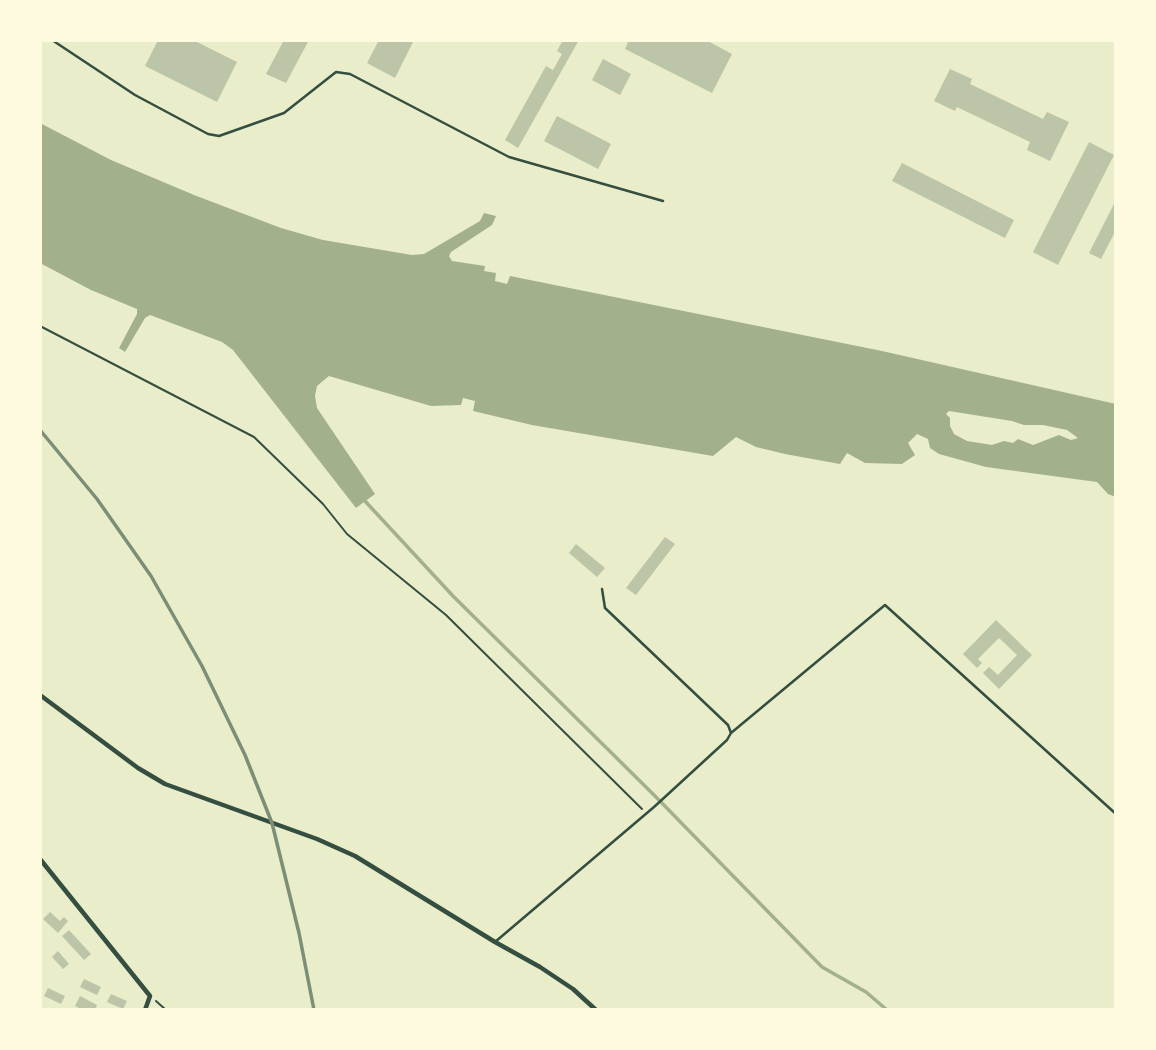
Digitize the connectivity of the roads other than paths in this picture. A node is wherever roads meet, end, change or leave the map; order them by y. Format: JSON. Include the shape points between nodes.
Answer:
{"nodes":[{"id":1,"x":52,"y":40,"type":"edge"},
{"id":2,"x":663,"y":201,"type":"dead end"},
{"id":3,"x":602,"y":589,"type":"dead end"},
{"id":4,"x":40,"y":695,"type":"edge"},
{"id":5,"x":731,"y":733,"type":"junction"},
{"id":6,"x":1116,"y":814,"type":"edge"},
{"id":7,"x":40,"y":859,"type":"edge"},
{"id":8,"x":495,"y":942,"type":"junction"},
{"id":9,"x":145,"y":1010,"type":"edge"},
{"id":10,"x":596,"y":1010,"type":"edge"}],
"edges":[{"from":1,"to":2,"type":"lane","via":[[135,95],[208,134],[219,136],[284,113],[336,72],[350,74],[509,157]]},
{"from":3,"to":5,"type":"lane","via":[[605,608],[728,725]]},
{"from":4,"to":8,"type":"street","via":[[164,784],[346,852]]},
{"from":5,"to":6,"type":"lane","via":[[885,605]]},
{"from":5,"to":8,"type":"lane","via":[[654,807]]},
{"from":7,"to":9,"type":"street","via":[[150,996]]},
{"from":8,"to":10,"type":"street","via":[[557,978]]}]}
